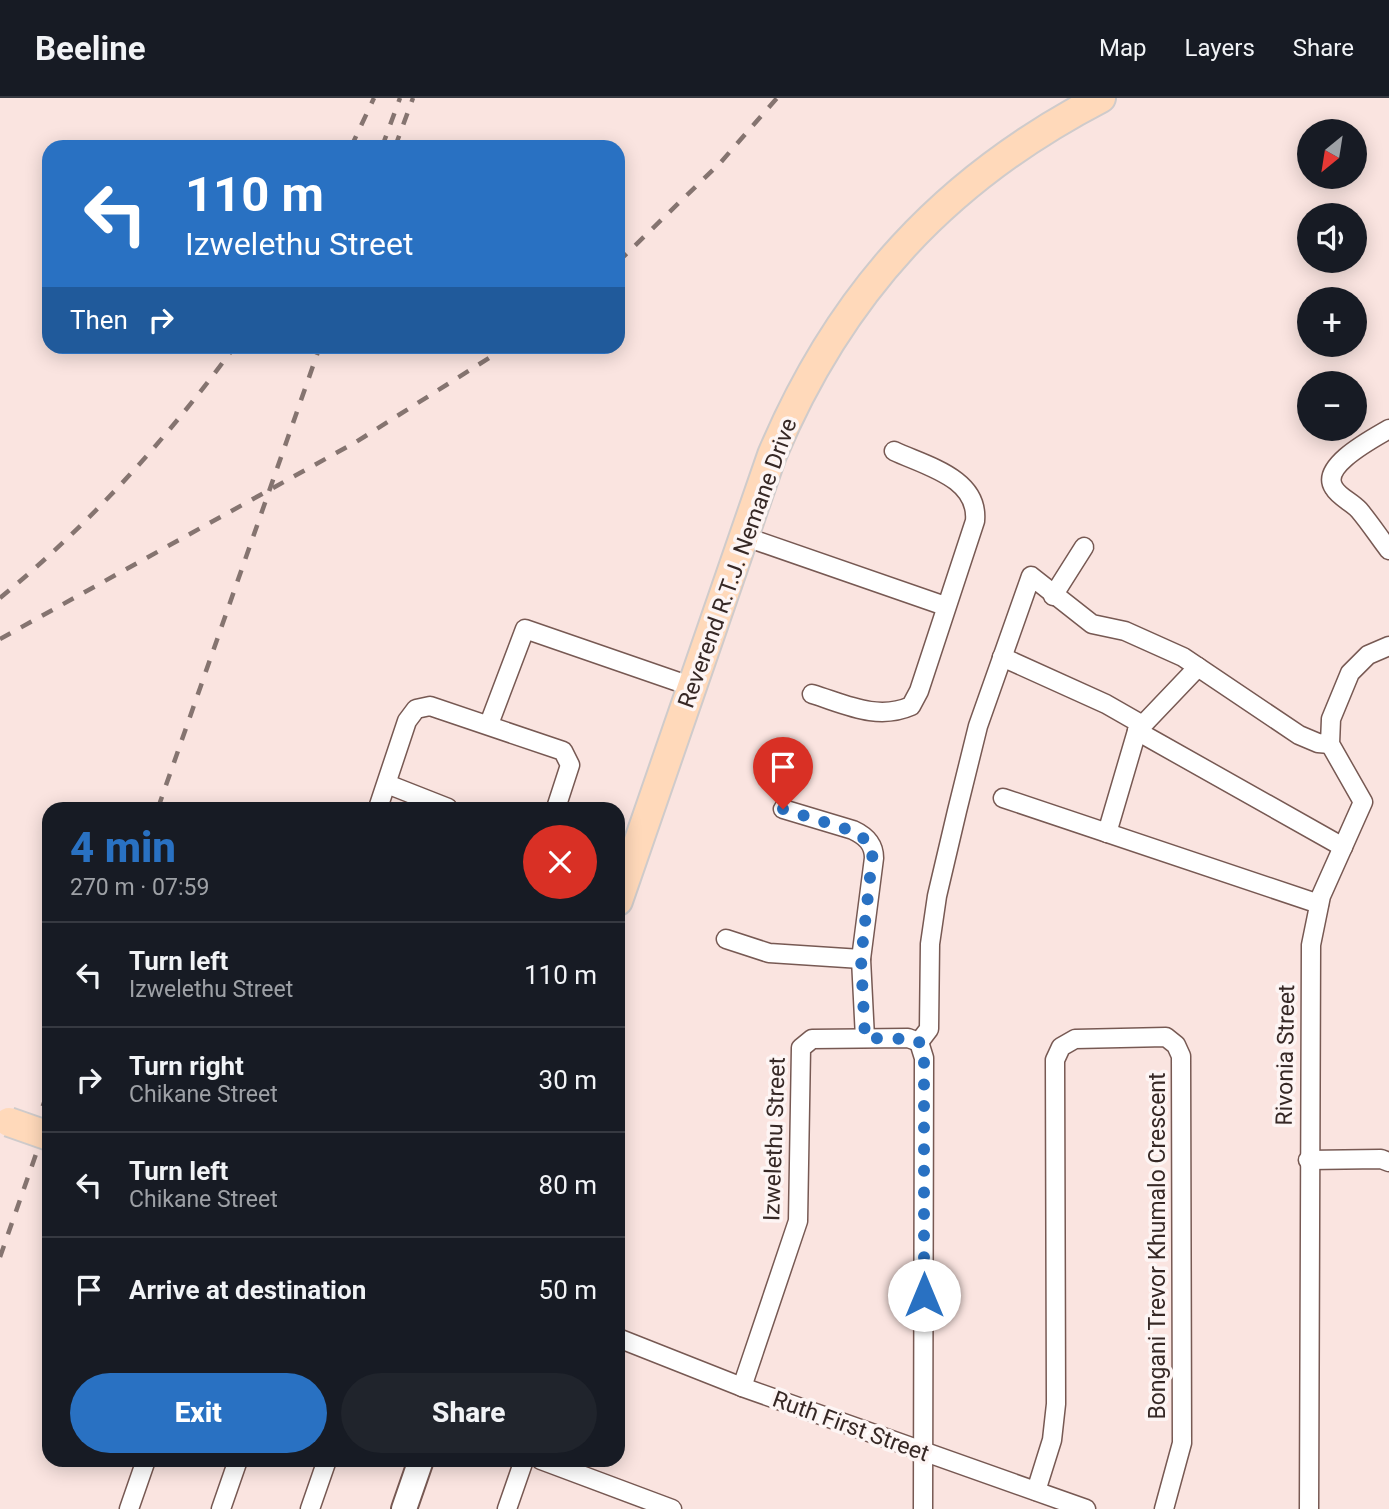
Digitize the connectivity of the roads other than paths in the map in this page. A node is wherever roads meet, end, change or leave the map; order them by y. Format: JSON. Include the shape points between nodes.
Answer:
{"nodes":[{"id":1,"x":1096,"y":99,"type":"edge"},
{"id":2,"x":1389,"y":429,"type":"edge"},
{"id":3,"x":894,"y":451,"type":"dead end"},
{"id":4,"x":743,"y":536,"type":"junction"},
{"id":5,"x":1084,"y":547,"type":"dead end"},
{"id":6,"x":1389,"y":550,"type":"edge"},
{"id":7,"x":1053,"y":596,"type":"junction"},
{"id":8,"x":945,"y":606,"type":"junction"},
{"id":9,"x":1389,"y":646,"type":"edge"},
{"id":10,"x":1002,"y":657,"type":"junction"},
{"id":11,"x":1198,"y":667,"type":"junction"},
{"id":12,"x":692,"y":687,"type":"junction"},
{"id":13,"x":812,"y":694,"type":"dead end"},
{"id":14,"x":489,"y":724,"type":"junction"},
{"id":15,"x":1139,"y":727,"type":"junction"},
{"id":16,"x":1330,"y":744,"type":"junction"},
{"id":17,"x":387,"y":784,"type":"junction"},
{"id":18,"x":1003,"y":798,"type":"dead end"},
{"id":19,"x":380,"y":802,"type":"edge"},
{"id":20,"x":432,"y":802,"type":"edge"},
{"id":21,"x":558,"y":802,"type":"edge"},
{"id":22,"x":783,"y":809,"type":"dead end"},
{"id":23,"x":1107,"y":833,"type":"junction"},
{"id":24,"x":1343,"y":847,"type":"junction"},
{"id":25,"x":625,"y":881,"type":"edge"},
{"id":26,"x":1319,"y":904,"type":"junction"},
{"id":27,"x":726,"y":939,"type":"dead end"},
{"id":28,"x":861,"y":959,"type":"junction"},
{"id":29,"x":865,"y":1038,"type":"junction"},
{"id":30,"x":919,"y":1042,"type":"junction"},
{"id":31,"x":5,"y":1120,"type":"edge"},
{"id":32,"x":42,"y":1133,"type":"edge"},
{"id":33,"x":1308,"y":1160,"type":"junction"},
{"id":34,"x":1389,"y":1162,"type":"edge"},
{"id":35,"x":625,"y":1341,"type":"edge"},
{"id":36,"x":742,"y":1387,"type":"junction"},
{"id":37,"x":923,"y":1452,"type":"junction"},
{"id":38,"x":144,"y":1467,"type":"edge"},
{"id":39,"x":236,"y":1467,"type":"edge"},
{"id":40,"x":325,"y":1467,"type":"edge"},
{"id":41,"x":419,"y":1467,"type":"edge"},
{"id":42,"x":522,"y":1467,"type":"edge"},
{"id":43,"x":560,"y":1467,"type":"edge"},
{"id":44,"x":1035,"y":1491,"type":"junction"},
{"id":45,"x":129,"y":1509,"type":"edge"},
{"id":46,"x":221,"y":1509,"type":"edge"},
{"id":47,"x":310,"y":1509,"type":"edge"},
{"id":48,"x":404,"y":1509,"type":"edge"},
{"id":49,"x":507,"y":1509,"type":"edge"},
{"id":50,"x":672,"y":1509,"type":"edge"},
{"id":51,"x":923,"y":1509,"type":"edge"},
{"id":52,"x":1086,"y":1509,"type":"edge"},
{"id":53,"x":1164,"y":1509,"type":"edge"},
{"id":54,"x":1309,"y":1509,"type":"edge"}],
"edges":[{"from":1,"to":4,"type":"main road","name":"Reverend R.T.J. Nemane Drive","via":[[974,177],[918,229],[879,274],[830,342],[798,397]]},
{"from":2,"to":6,"type":"street","via":[[1336,466],[1331,477],[1333,488],[1359,510]]},
{"from":3,"to":8,"type":"street","via":[[957,481],[974,499],[975,521]]},
{"from":4,"to":8,"type":"street"},
{"from":4,"to":12,"type":"main road","name":"Reverend R.T.J. Nemane Drive"},
{"from":5,"to":7,"type":"street"},
{"from":7,"to":10,"type":"street","via":[[1031,576]]},
{"from":7,"to":11,"type":"street","via":[[1098,627],[1125,631]]},
{"from":8,"to":13,"type":"street","via":[[911,706],[871,712]]},
{"from":9,"to":16,"type":"street","via":[[1368,655],[1345,679],[1331,719]]},
{"from":10,"to":15,"type":"street","via":[[1106,704]]},
{"from":10,"to":30,"type":"street","via":[[978,726],[937,896],[930,944],[929,1030]]},
{"from":11,"to":15,"type":"street"},
{"from":11,"to":16,"type":"street","via":[[1299,735]]},
{"from":12,"to":14,"type":"street","via":[[525,629]]},
{"from":12,"to":25,"type":"main road","name":"Reverend R.T.J. Nemane Drive"},
{"from":14,"to":17,"type":"street","via":[[435,706],[416,709],[407,721]]},
{"from":14,"to":21,"type":"street","via":[[558,749],[568,757]]},
{"from":15,"to":23,"type":"street"},
{"from":15,"to":24,"type":"street","via":[[1193,765]]},
{"from":16,"to":24,"type":"street","name":"Rivonia Street","via":[[1363,802]]},
{"from":17,"to":19,"type":"street"},
{"from":17,"to":20,"type":"street"},
{"from":18,"to":23,"type":"street"},
{"from":22,"to":28,"type":"street","via":[[853,830],[870,843],[874,859]]},
{"from":23,"to":26,"type":"street"},
{"from":24,"to":26,"type":"street","name":"Rivonia Street"},
{"from":26,"to":33,"type":"street","name":"Rivonia Street","via":[[1311,945]]},
{"from":27,"to":28,"type":"street","via":[[769,953]]},
{"from":28,"to":29,"type":"street"},
{"from":29,"to":30,"type":"street","name":"Izwelethu Street"},
{"from":29,"to":36,"type":"street","name":"Izwelethu Street","via":[[812,1039],[799,1052],[798,1221]]},
{"from":30,"to":37,"type":"street","via":[[924,1058]]},
{"from":31,"to":32,"type":"main road","bridge":true},
{"from":33,"to":34,"type":"street"},
{"from":33,"to":54,"type":"street","name":"Rivonia Street"},
{"from":35,"to":36,"type":"street","name":"Ruth First Street"},
{"from":36,"to":37,"type":"street","name":"Ruth First Street"},
{"from":37,"to":44,"type":"street","name":"Ruth First Street"},
{"from":37,"to":51,"type":"street"},
{"from":38,"to":45,"type":"street"},
{"from":39,"to":46,"type":"street"},
{"from":40,"to":47,"type":"street"},
{"from":41,"to":48,"type":"street"},
{"from":42,"to":49,"type":"street"},
{"from":43,"to":50,"type":"street"},
{"from":44,"to":52,"type":"street","name":"Ruth First Street"},
{"from":44,"to":53,"type":"street","name":"Bongani Trevor Khumalo Crescent","via":[[1052,1440],[1056,1404],[1055,1060],[1061,1047],[1075,1039],[1166,1038],[1181,1056],[1182,1443]]}]}
